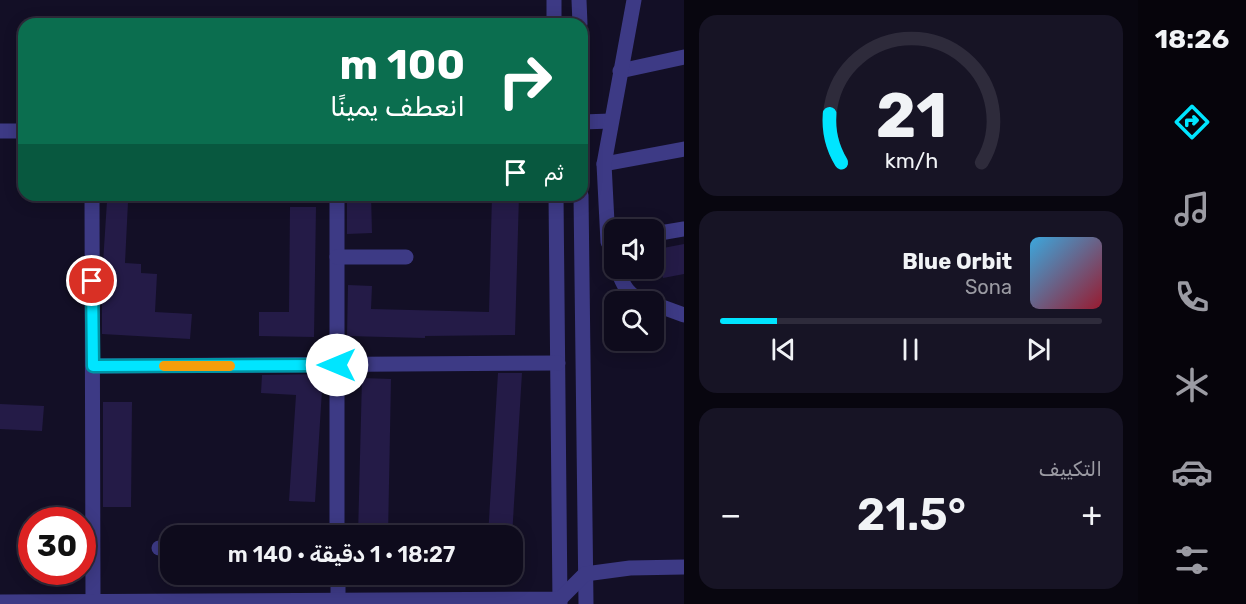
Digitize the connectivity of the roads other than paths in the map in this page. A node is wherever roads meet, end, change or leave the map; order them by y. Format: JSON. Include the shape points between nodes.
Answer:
{"nodes":[{"id":1,"x":554,"y":0,"type":"edge"},
{"id":2,"x":579,"y":0,"type":"edge"},
{"id":3,"x":634,"y":0,"type":"edge"},
{"id":4,"x":554,"y":18,"type":"edge"},
{"id":5,"x":580,"y":18,"type":"edge"},
{"id":6,"x":684,"y":57,"type":"edge"},
{"id":7,"x":620,"y":71,"type":"junction"},
{"id":8,"x":611,"y":121,"type":"junction"},
{"id":9,"x":588,"y":122,"type":"edge"},
{"id":10,"x":0,"y":131,"type":"edge"},
{"id":11,"x":18,"y":131,"type":"edge"},
{"id":12,"x":684,"y":148,"type":"edge"},
{"id":13,"x":604,"y":164,"type":"junction"},
{"id":14,"x":92,"y":201,"type":"edge"},
{"id":15,"x":337,"y":201,"type":"edge"},
{"id":16,"x":556,"y":201,"type":"edge"},
{"id":17,"x":581,"y":201,"type":"edge"},
{"id":18,"x":610,"y":219,"type":"edge"},
{"id":19,"x":684,"y":229,"type":"edge"},
{"id":20,"x":664,"y":232,"type":"edge"},
{"id":21,"x":337,"y":257,"type":"junction"},
{"id":22,"x":406,"y":257,"type":"dead end"},
{"id":23,"x":664,"y":308,"type":"edge"},
{"id":24,"x":684,"y":315,"type":"edge"},
{"id":25,"x":558,"y":363,"type":"junction"},
{"id":26,"x":337,"y":365,"type":"junction"},
{"id":27,"x":93,"y":366,"type":"junction"},
{"id":28,"x":338,"y":525,"type":"edge"},
{"id":29,"x":684,"y":567,"type":"edge"},
{"id":30,"x":585,"y":574,"type":"junction"},
{"id":31,"x":338,"y":585,"type":"edge"},
{"id":32,"x":0,"y":602,"type":"edge"},
{"id":33,"x":229,"y":602,"type":"edge"},
{"id":34,"x":338,"y":602,"type":"edge"},
{"id":35,"x":560,"y":602,"type":"edge"},
{"id":36,"x":93,"y":603,"type":"edge"},
{"id":37,"x":586,"y":604,"type":"edge"}],
"edges":[{"from":1,"to":4,"type":"street"},
{"from":2,"to":5,"type":"street"},
{"from":3,"to":7,"type":"street"},
{"from":6,"to":7,"type":"street"},
{"from":7,"to":8,"type":"street"},
{"from":8,"to":9,"type":"street"},
{"from":8,"to":13,"type":"street"},
{"from":10,"to":11,"type":"street"},
{"from":12,"to":13,"type":"street"},
{"from":13,"to":18,"type":"street"},
{"from":14,"to":27,"type":"street"},
{"from":15,"to":21,"type":"street"},
{"from":16,"to":25,"type":"street"},
{"from":17,"to":30,"type":"street"},
{"from":19,"to":20,"type":"street"},
{"from":21,"to":22,"type":"street"},
{"from":21,"to":26,"type":"street"},
{"from":23,"to":24,"type":"street"},
{"from":25,"to":26,"type":"street"},
{"from":25,"to":35,"type":"street"},
{"from":26,"to":27,"type":"street"},
{"from":26,"to":28,"type":"street"},
{"from":27,"to":36,"type":"street"},
{"from":29,"to":30,"type":"street"},
{"from":30,"to":35,"type":"street"},
{"from":30,"to":37,"type":"street"},
{"from":31,"to":34,"type":"street"},
{"from":32,"to":36,"type":"street"},
{"from":33,"to":34,"type":"street"},
{"from":33,"to":36,"type":"street"},
{"from":34,"to":35,"type":"street"}]}
